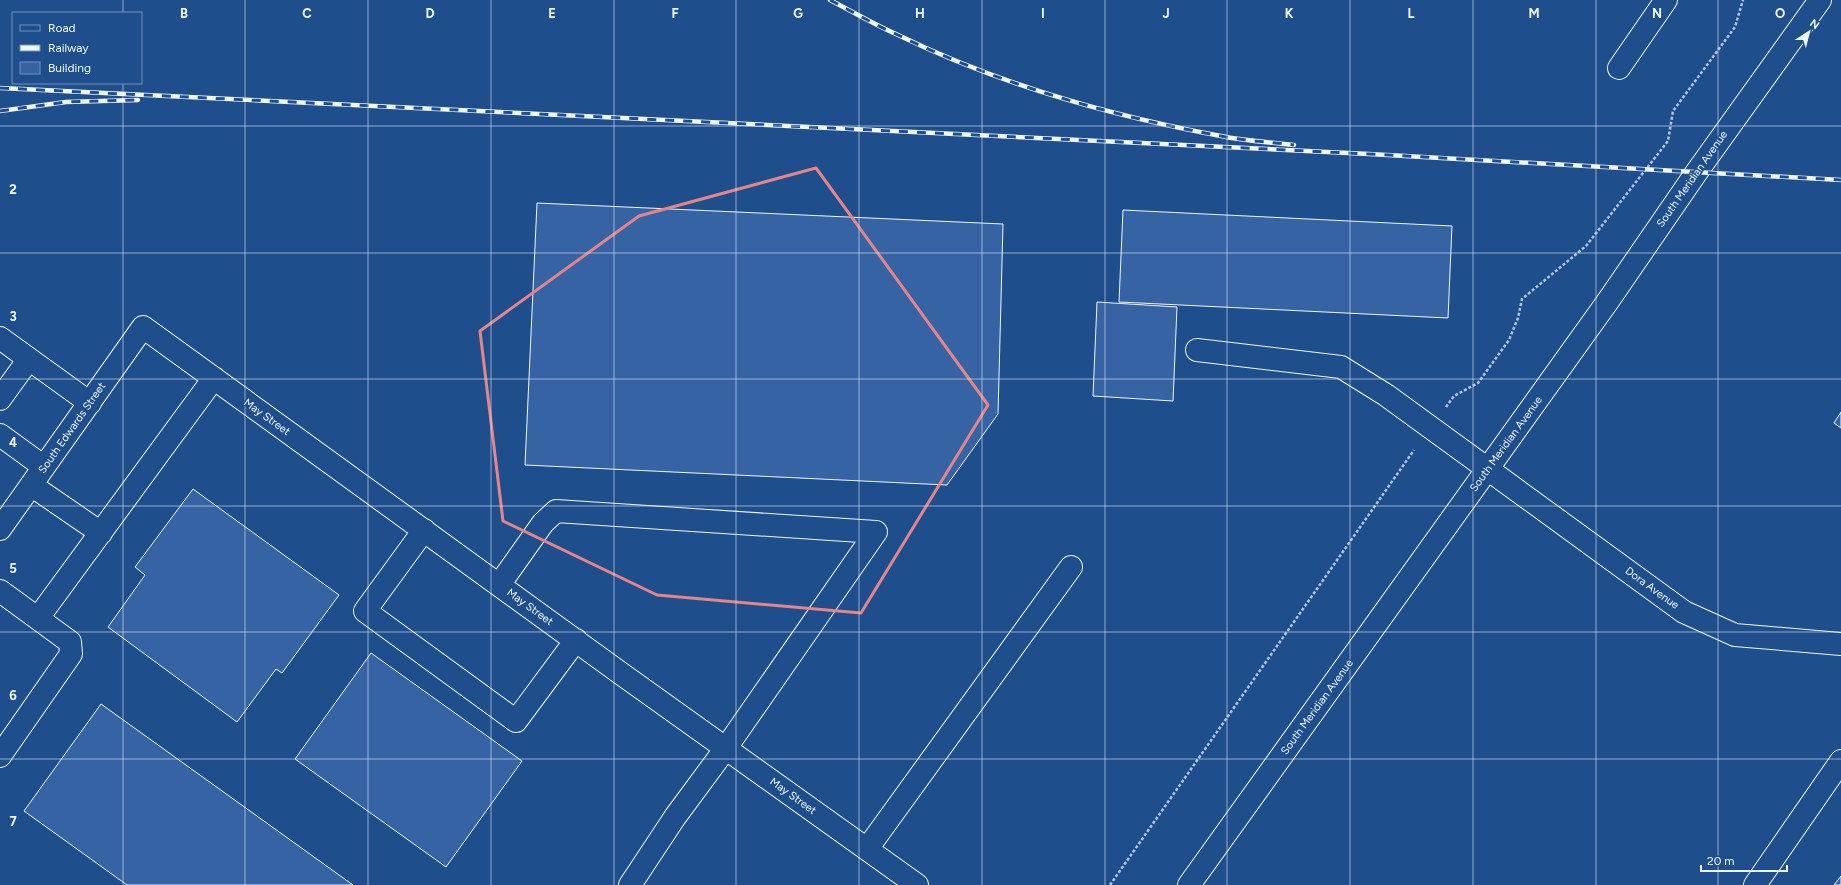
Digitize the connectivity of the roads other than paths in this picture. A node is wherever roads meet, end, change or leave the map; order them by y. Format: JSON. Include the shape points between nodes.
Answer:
{"nodes":[{"id":1,"x":1666,"y":0,"type":"edge"},
{"id":2,"x":1820,"y":0,"type":"edge"},
{"id":3,"x":1619,"y":68,"type":"dead end"},
{"id":4,"x":143,"y":327,"type":"joint"},
{"id":5,"x":0,"y":338,"type":"edge"},
{"id":6,"x":1197,"y":350,"type":"dead end"},
{"id":7,"x":29,"y":359,"type":"junction"},
{"id":8,"x":214,"y":378,"type":"junction"},
{"id":9,"x":0,"y":399,"type":"edge"},
{"id":10,"x":90,"y":403,"type":"junction"},
{"id":11,"x":0,"y":435,"type":"edge"},
{"id":12,"x":44,"y":467,"type":"junction"},
{"id":13,"x":1488,"y":468,"type":"junction"},
{"id":14,"x":31,"y":485,"type":"junction"},
{"id":15,"x":0,"y":529,"type":"edge"},
{"id":16,"x":424,"y":530,"type":"junction"},
{"id":17,"x":101,"y":533,"type":"junction"},
{"id":18,"x":1071,"y":568,"type":"dead end"},
{"id":19,"x":499,"y":585,"type":"junction"},
{"id":20,"x":0,"y":591,"type":"edge"},
{"id":21,"x":38,"y":618,"type":"junction"},
{"id":22,"x":576,"y":640,"type":"junction"},
{"id":23,"x":1841,"y":644,"type":"edge"},
{"id":24,"x":726,"y":748,"type":"junction"},
{"id":25,"x":0,"y":756,"type":"edge"},
{"id":26,"x":1841,"y":761,"type":"edge"},
{"id":27,"x":867,"y":849,"type":"junction"},
{"id":28,"x":630,"y":885,"type":"edge"},
{"id":29,"x":917,"y":885,"type":"edge"},
{"id":30,"x":1189,"y":885,"type":"edge"},
{"id":31,"x":1755,"y":885,"type":"edge"}],
"edges":[{"from":1,"to":3,"type":"street"},
{"from":2,"to":13,"type":"street","name":"South Meridian Avenue"},
{"from":4,"to":8,"type":"street","name":"May Street"},
{"from":4,"to":10,"type":"street","name":"South Edwards Street"},
{"from":5,"to":7,"type":"street"},
{"from":6,"to":13,"type":"street","name":"Dora Avenue","via":[[1341,367],[1386,395]]},
{"from":7,"to":9,"type":"street"},
{"from":7,"to":10,"type":"street"},
{"from":8,"to":16,"type":"street","name":"May Street"},
{"from":8,"to":17,"type":"street"},
{"from":10,"to":12,"type":"street","name":"South Edwards Street"},
{"from":11,"to":12,"type":"street"},
{"from":12,"to":14,"type":"street","name":"South Edwards Street"},
{"from":13,"to":23,"type":"street","name":"Dora Avenue","via":[[1684,612],[1704,622],[1735,635]]},
{"from":13,"to":30,"type":"street","name":"South Meridian Avenue"},
{"from":14,"to":15,"type":"street","name":"South Edwards Street"},
{"from":14,"to":17,"type":"street"},
{"from":16,"to":19,"type":"street","name":"May Street"},
{"from":16,"to":22,"type":"street","via":[[365,611],[390,630],[516,721]]},
{"from":17,"to":21,"type":"street"},
{"from":18,"to":27,"type":"street"},
{"from":19,"to":22,"type":"street","name":"May Street"},
{"from":19,"to":24,"type":"street","via":[[543,523],[556,511],[876,532]]},
{"from":20,"to":21,"type":"street"},
{"from":21,"to":25,"type":"street","via":[[70,642],[72,654]]},
{"from":22,"to":24,"type":"street","name":"May Street"},
{"from":24,"to":27,"type":"street","name":"May Street"},
{"from":24,"to":28,"type":"street","via":[[675,817]]},
{"from":26,"to":31,"type":"street"},
{"from":27,"to":29,"type":"street","name":"May Street"}]}
